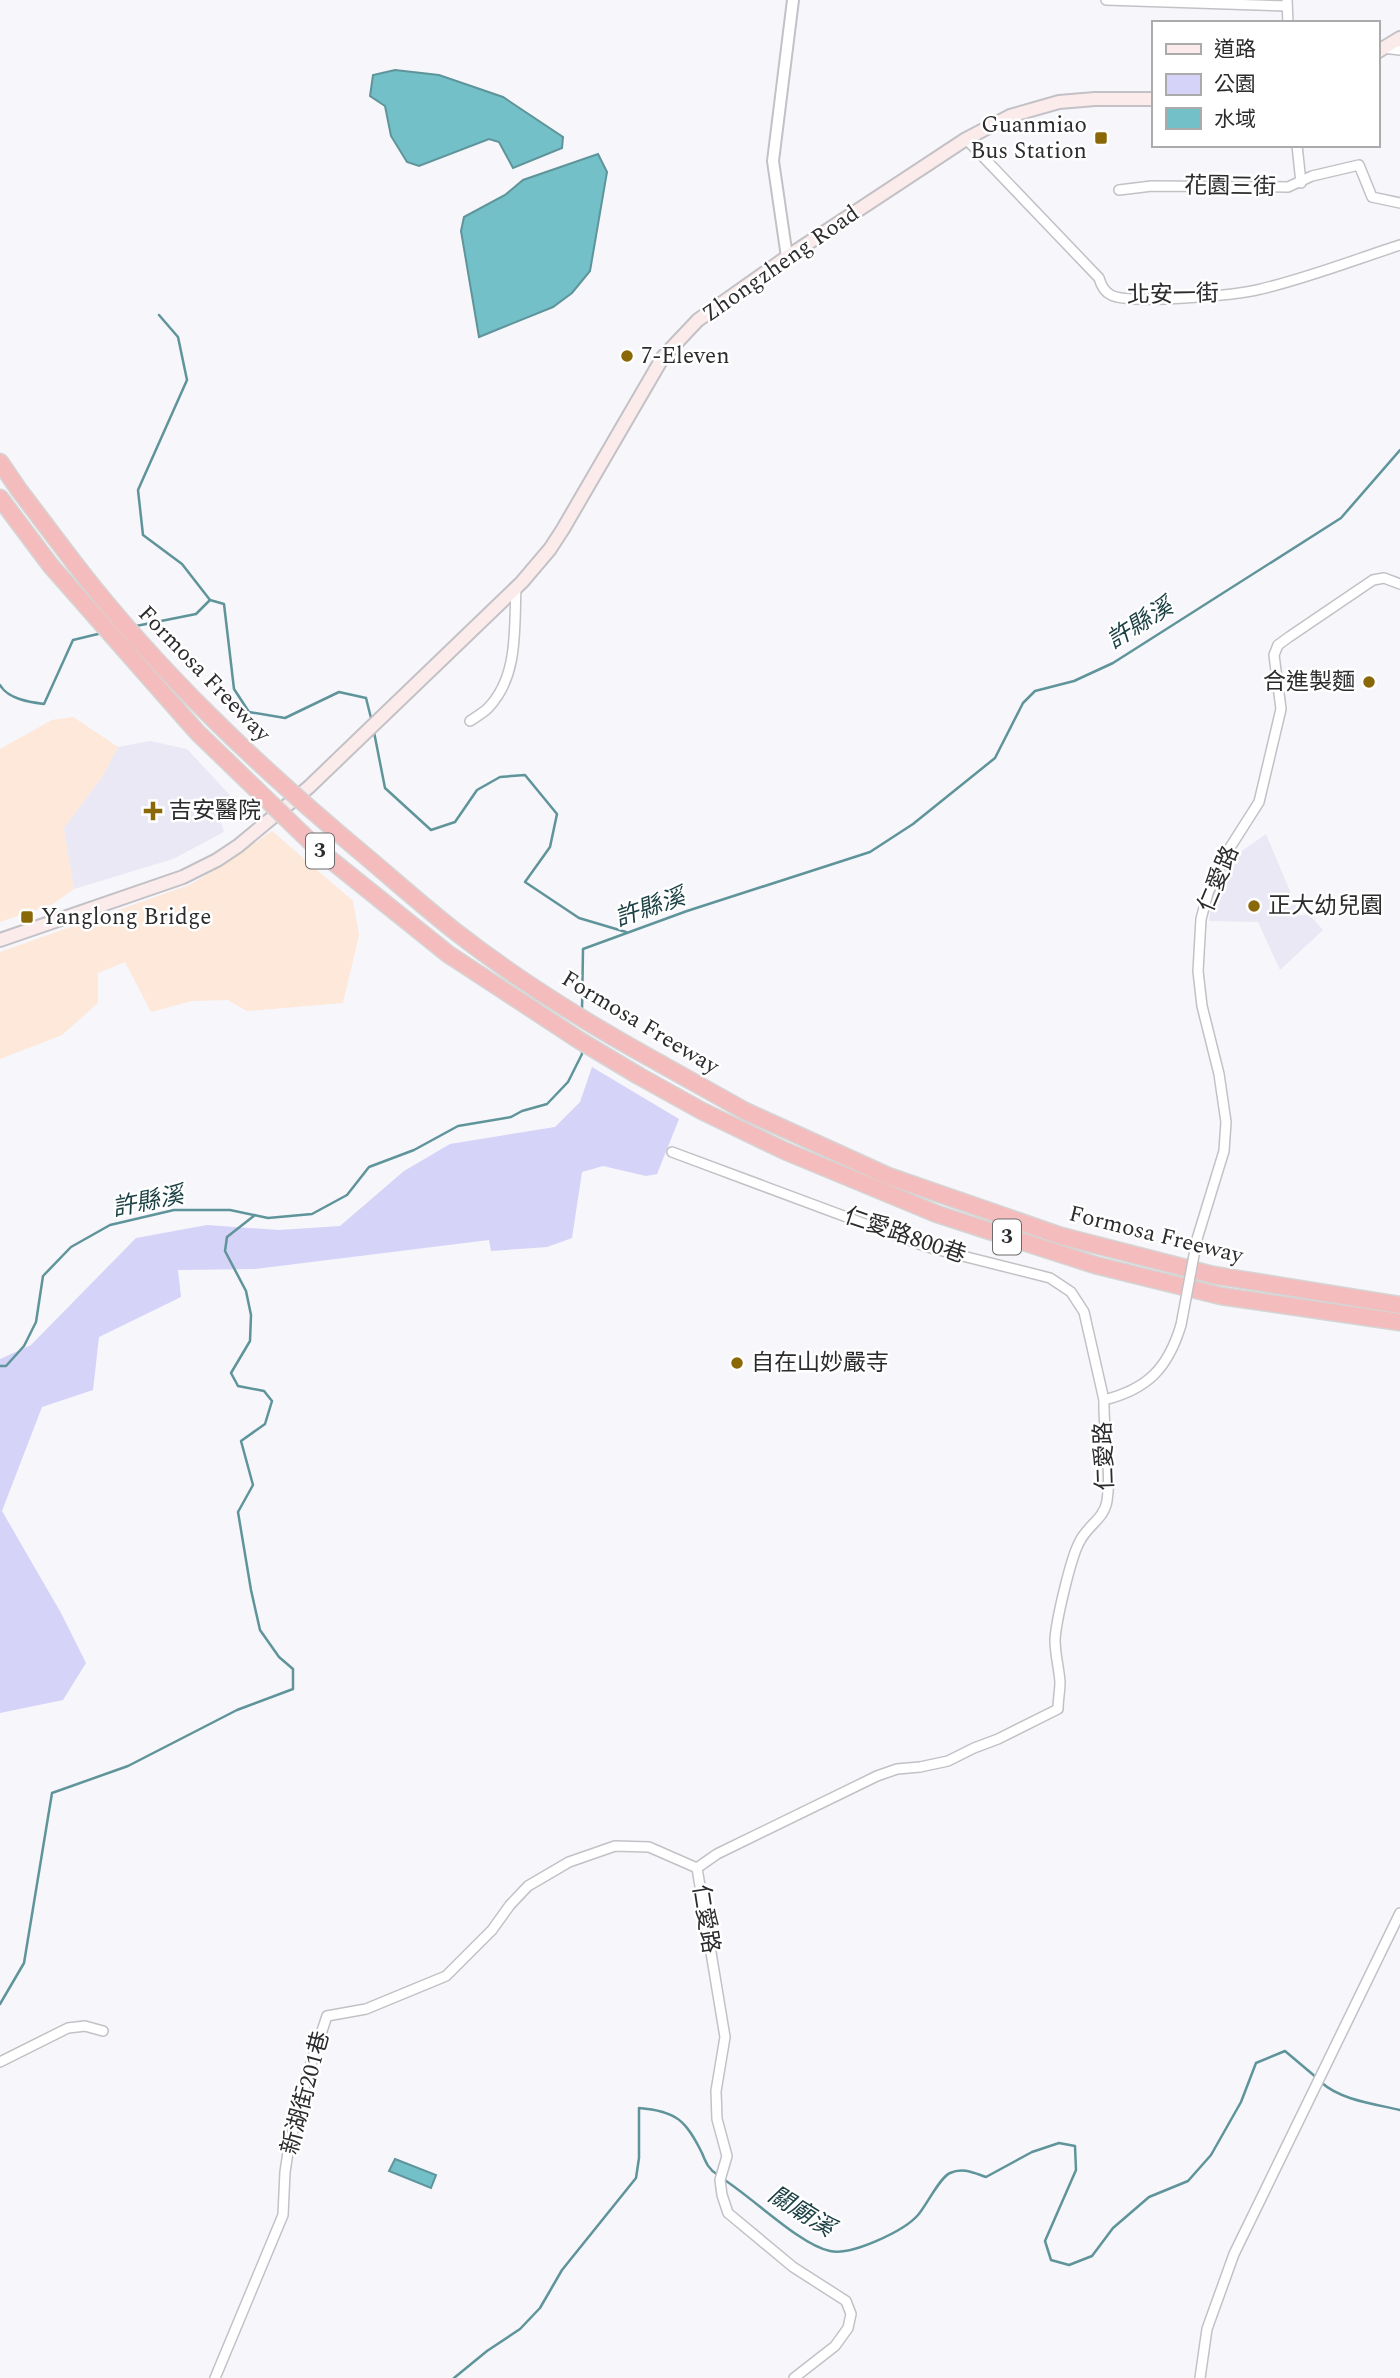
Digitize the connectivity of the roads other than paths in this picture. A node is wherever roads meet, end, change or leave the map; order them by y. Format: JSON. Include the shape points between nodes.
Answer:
{"nodes":[{"id":1,"x":793,"y":0,"type":"edge"},
{"id":2,"x":1106,"y":0,"type":"edge"},
{"id":3,"x":1287,"y":3,"type":"edge"},
{"id":4,"x":1288,"y":21,"type":"edge"},
{"id":5,"x":1400,"y":38,"type":"edge"},
{"id":6,"x":1380,"y":50,"type":"edge"},
{"id":7,"x":1400,"y":50,"type":"edge"},
{"id":8,"x":1152,"y":99,"type":"edge"},
{"id":9,"x":966,"y":139,"type":"junction"},
{"id":10,"x":1297,"y":147,"type":"edge"},
{"id":11,"x":1301,"y":183,"type":"junction"},
{"id":12,"x":1119,"y":190,"type":"dead end"},
{"id":13,"x":1400,"y":203,"type":"edge"},
{"id":14,"x":1400,"y":245,"type":"edge"},
{"id":15,"x":787,"y":257,"type":"junction"},
{"id":16,"x":0,"y":462,"type":"edge"},
{"id":17,"x":0,"y":499,"type":"edge"},
{"id":18,"x":1400,"y":584,"type":"edge"},
{"id":19,"x":516,"y":587,"type":"junction"},
{"id":20,"x":470,"y":721,"type":"dead end"},
{"id":21,"x":0,"y":940,"type":"edge"},
{"id":22,"x":672,"y":1152,"type":"dead end"},
{"id":23,"x":1400,"y":1305,"type":"edge"},
{"id":24,"x":1400,"y":1322,"type":"edge"},
{"id":25,"x":1104,"y":1400,"type":"junction"},
{"id":26,"x":697,"y":1868,"type":"junction"},
{"id":27,"x":1400,"y":1913,"type":"edge"},
{"id":28,"x":103,"y":2031,"type":"dead end"},
{"id":29,"x":0,"y":2062,"type":"edge"},
{"id":30,"x":215,"y":2378,"type":"edge"},
{"id":31,"x":794,"y":2378,"type":"edge"},
{"id":32,"x":1200,"y":2378,"type":"edge"}],
"edges":[{"from":1,"to":15,"type":"street","via":[[774,161]]},
{"from":2,"to":3,"type":"street"},
{"from":3,"to":4,"type":"street"},
{"from":5,"to":6,"type":"main road"},
{"from":6,"to":7,"type":"street"},
{"from":8,"to":9,"type":"main road","name":"Zhongzheng Road","via":[[1080,99],[1037,106]]},
{"from":9,"to":14,"type":"street","name":"北安一街","via":[[1099,278],[1102,287],[1124,298],[1261,289]]},
{"from":9,"to":15,"type":"main road","name":"Zhongzheng Road"},
{"from":10,"to":11,"type":"street"},
{"from":11,"to":12,"type":"street","name":"花園三街"},
{"from":11,"to":13,"type":"street","name":"花園三街","via":[[1359,165],[1372,197]]},
{"from":15,"to":19,"type":"main road","name":"Zhongzheng Road","via":[[698,320],[663,357],[563,529]]},
{"from":16,"to":23,"type":"highway","name":"Formosa Freeway","number":"3","bridge":true,"via":[[102,600],[195,702],[289,792],[457,933],[592,1026],[746,1111],[888,1176],[1061,1236],[1213,1275]]},
{"from":17,"to":24,"type":"highway","name":"Formosa Freeway","number":"3","bridge":true,"via":[[51,566],[197,732],[321,852],[448,954],[639,1076],[785,1152],[937,1214],[1095,1265],[1221,1296]]},
{"from":18,"to":25,"type":"street","name":"仁愛路","bridge":true,"via":[[1384,578],[1373,580],[1278,645],[1274,655],[1281,709],[1259,802],[1224,857],[1201,919],[1198,971],[1226,1122],[1224,1151],[1197,1239],[1173,1351],[1140,1386]]},
{"from":19,"to":20,"type":"street","via":[[513,658],[488,707]]},
{"from":19,"to":21,"type":"main road","name":"Zhongzheng Road","via":[[328,769],[248,839],[201,869]]},
{"from":22,"to":25,"type":"street","name":"仁愛路800巷","via":[[927,1247],[1049,1278],[1070,1292],[1084,1311]]},
{"from":25,"to":26,"type":"street","name":"仁愛路","via":[[1109,1486],[1106,1506],[1080,1541],[1062,1604],[1055,1638],[1058,1709],[948,1760],[877,1776]]},
{"from":26,"to":30,"type":"street","name":"新湖街201巷","via":[[649,1847],[615,1846],[569,1862],[528,1886],[446,1976],[366,2009],[327,2016],[289,2146],[283,2215]]},
{"from":26,"to":31,"type":"street","name":"仁愛路","via":[[725,2037],[716,2091],[726,2156],[720,2180],[728,2213],[793,2267],[846,2301],[851,2314],[848,2328],[835,2346]]},
{"from":27,"to":32,"type":"street","via":[[1234,2254],[1208,2329]]},
{"from":28,"to":29,"type":"street","via":[[85,2025],[68,2028]]}]}
